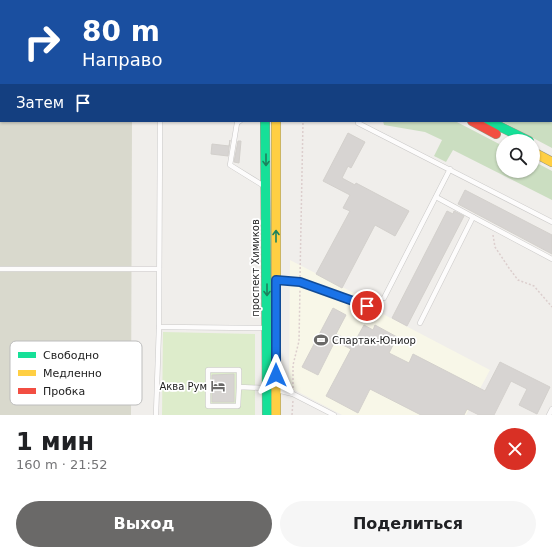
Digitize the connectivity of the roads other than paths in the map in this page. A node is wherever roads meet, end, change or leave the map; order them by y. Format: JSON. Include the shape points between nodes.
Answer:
{"nodes":[{"id":1,"x":160,"y":122,"type":"edge"},
{"id":2,"x":239,"y":122,"type":"edge"},
{"id":3,"x":265,"y":122,"type":"edge"},
{"id":4,"x":276,"y":122,"type":"edge"},
{"id":5,"x":474,"y":122,"type":"edge"},
{"id":6,"x":491,"y":122,"type":"edge"},
{"id":7,"x":358,"y":123,"type":"dead end"},
{"id":8,"x":497,"y":134,"type":"edge"},
{"id":9,"x":514,"y":134,"type":"edge"},
{"id":10,"x":540,"y":147,"type":"edge"},
{"id":11,"x":552,"y":153,"type":"edge"},
{"id":12,"x":540,"y":156,"type":"edge"},
{"id":13,"x":552,"y":162,"type":"edge"},
{"id":14,"x":450,"y":170,"type":"junction"},
{"id":15,"x":266,"y":188,"type":"junction"},
{"id":16,"x":436,"y":197,"type":"junction"},
{"id":17,"x":473,"y":217,"type":"junction"},
{"id":18,"x":552,"y":222,"type":"edge"},
{"id":19,"x":552,"y":259,"type":"edge"},
{"id":20,"x":159,"y":268,"type":"junction"},
{"id":21,"x":0,"y":269,"type":"edge"},
{"id":22,"x":276,"y":280,"type":"junction"},
{"id":23,"x":384,"y":298,"type":"dead end"},
{"id":24,"x":367,"y":306,"type":"dead end"},
{"id":25,"x":420,"y":323,"type":"dead end"},
{"id":26,"x":159,"y":327,"type":"junction"},
{"id":27,"x":272,"y":328,"type":"junction"},
{"id":28,"x":238,"y":387,"type":"junction"},
{"id":29,"x":271,"y":389,"type":"junction"},
{"id":30,"x":552,"y":409,"type":"edge"},
{"id":31,"x":156,"y":415,"type":"edge"},
{"id":32,"x":267,"y":415,"type":"edge"},
{"id":33,"x":276,"y":415,"type":"edge"},
{"id":34,"x":334,"y":415,"type":"edge"},
{"id":35,"x":549,"y":415,"type":"edge"}],
"edges":[{"from":1,"to":20,"type":"lane"},
{"from":2,"to":15,"type":"lane","via":[[230,165]]},
{"from":3,"to":15,"type":"main road","name":"проспект Химиков","one_way":true},
{"from":22,"to":4,"type":"main road","name":"проспект Химиков","one_way":true},
{"from":5,"to":8,"type":"main road"},
{"from":6,"to":9,"type":"main road"},
{"from":7,"to":14,"type":"lane"},
{"from":10,"to":11,"type":"main road"},
{"from":12,"to":13,"type":"main road"},
{"from":14,"to":16,"type":"lane"},
{"from":14,"to":18,"type":"lane"},
{"from":15,"to":27,"type":"main road","name":"проспект Химиков","one_way":true},
{"from":16,"to":17,"type":"lane"},
{"from":16,"to":23,"type":"lane"},
{"from":17,"to":19,"type":"lane"},
{"from":17,"to":25,"type":"lane"},
{"from":20,"to":21,"type":"lane"},
{"from":20,"to":26,"type":"lane"},
{"from":22,"to":24,"type":"lane","via":[[300,282]]},
{"from":22,"to":27,"type":"main road","name":"проспект Химиков"},
{"from":26,"to":27,"type":"lane"},
{"from":26,"to":31,"type":"lane"},
{"from":27,"to":29,"type":"main road","name":"проспект Химиков"},
{"from":28,"to":28,"type":"lane","via":[[238,370],[208,370],[208,406],[238,406]]},
{"from":28,"to":29,"type":"lane"},
{"from":29,"to":32,"type":"main road","name":"проспект Химиков"},
{"from":29,"to":33,"type":"main road","name":"проспект Химиков"},
{"from":29,"to":34,"type":"lane","via":[[293,394]]},
{"from":30,"to":35,"type":"lane"}]}
